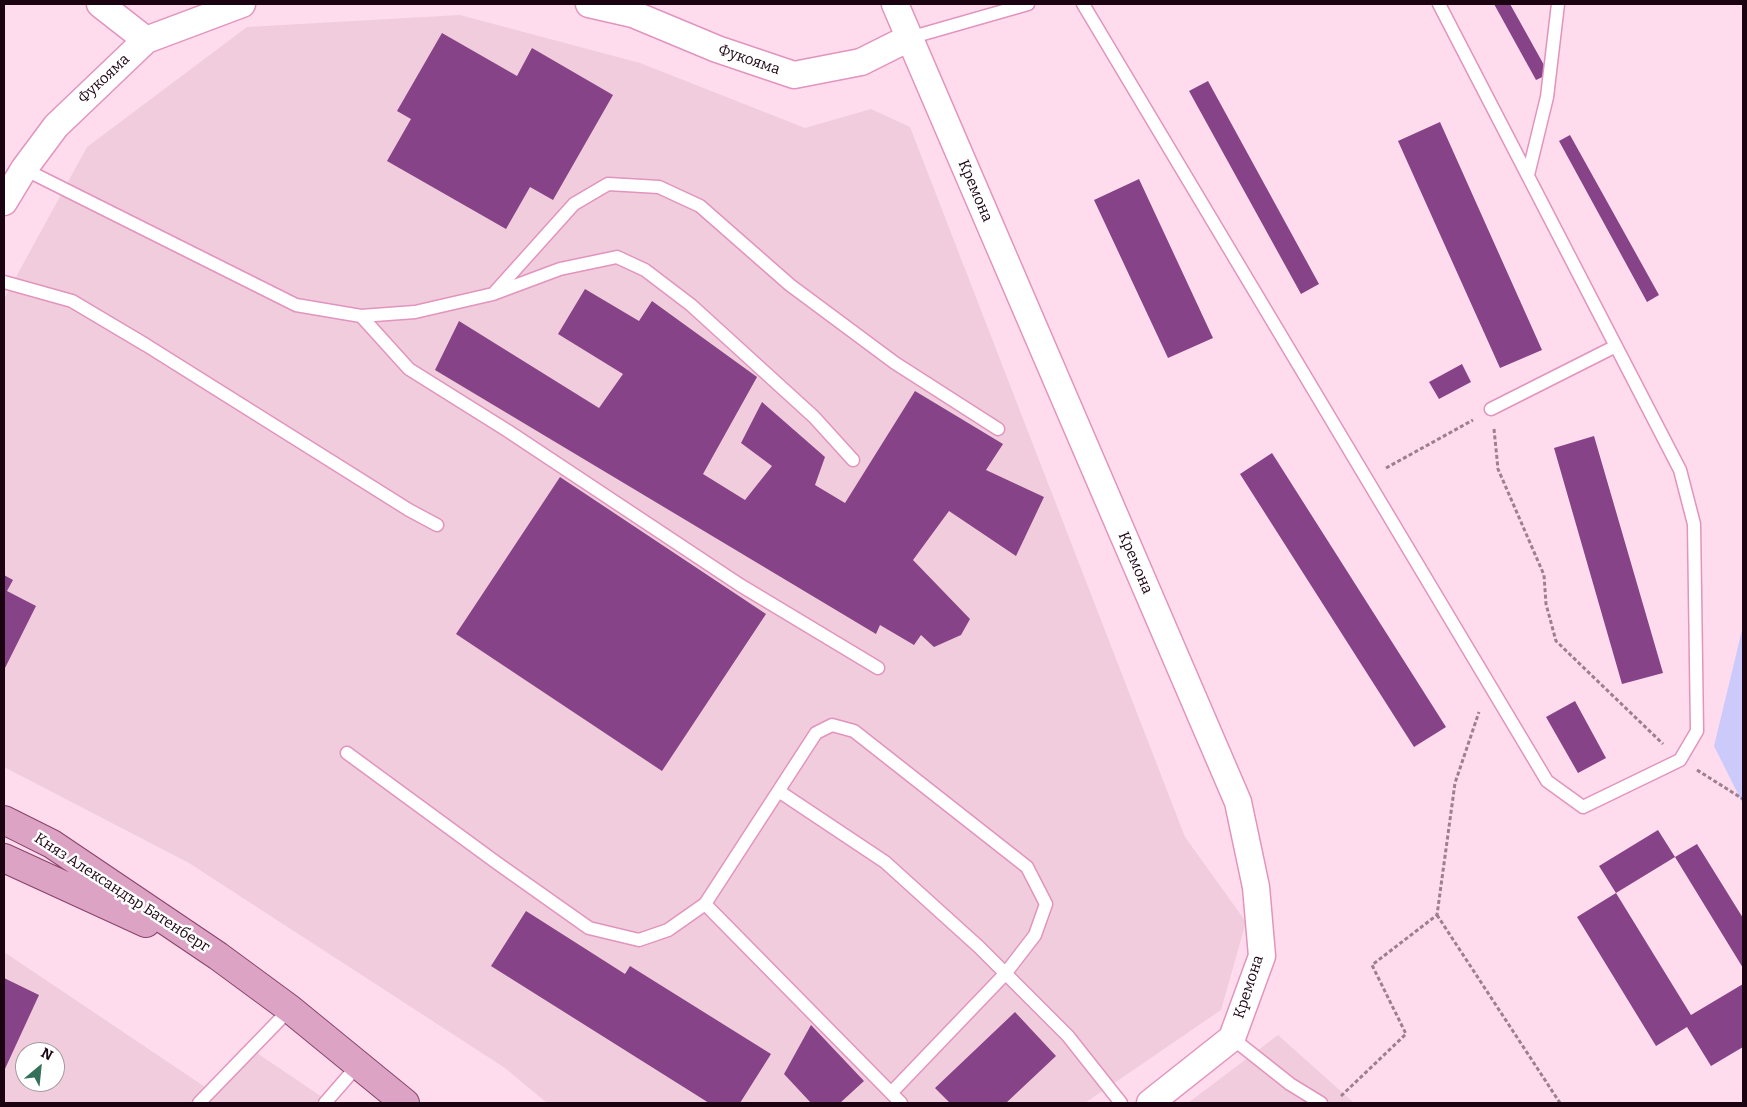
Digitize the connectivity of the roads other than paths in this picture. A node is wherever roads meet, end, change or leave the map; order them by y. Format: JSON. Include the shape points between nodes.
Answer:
{"nodes":[{"id":1,"x":100,"y":4,"type":"edge"},
{"id":2,"x":242,"y":4,"type":"edge"},
{"id":3,"x":589,"y":4,"type":"edge"},
{"id":4,"x":895,"y":4,"type":"edge"},
{"id":5,"x":1028,"y":4,"type":"edge"},
{"id":6,"x":1083,"y":4,"type":"edge"},
{"id":7,"x":1439,"y":4,"type":"edge"},
{"id":8,"x":1558,"y":4,"type":"edge"},
{"id":9,"x":909,"y":38,"type":"junction"},
{"id":10,"x":146,"y":40,"type":"junction"},
{"id":11,"x":24,"y":169,"type":"junction"},
{"id":12,"x":1528,"y":175,"type":"junction"},
{"id":13,"x":4,"y":202,"type":"edge"},
{"id":14,"x":4,"y":282,"type":"edge"},
{"id":15,"x":493,"y":294,"type":"junction"},
{"id":16,"x":361,"y":316,"type":"junction"},
{"id":17,"x":1616,"y":346,"type":"junction"},
{"id":18,"x":1491,"y":409,"type":"road end"},
{"id":19,"x":998,"y":428,"type":"dead end"},
{"id":20,"x":853,"y":460,"type":"dead end"},
{"id":21,"x":437,"y":525,"type":"dead end"},
{"id":22,"x":878,"y":668,"type":"dead end"},
{"id":23,"x":347,"y":753,"type":"dead end"},
{"id":24,"x":780,"y":792,"type":"junction"},
{"id":25,"x":4,"y":820,"type":"edge"},
{"id":26,"x":4,"y":858,"type":"edge"},
{"id":27,"x":705,"y":904,"type":"junction"},
{"id":28,"x":218,"y":956,"type":"junction"},
{"id":29,"x":1005,"y":974,"type":"junction"},
{"id":30,"x":290,"y":1009,"type":"junction"},
{"id":31,"x":1232,"y":1038,"type":"junction"},
{"id":32,"x":358,"y":1065,"type":"junction"},
{"id":33,"x":891,"y":1093,"type":"junction"},
{"id":34,"x":199,"y":1103,"type":"edge"},
{"id":35,"x":325,"y":1103,"type":"edge"},
{"id":36,"x":405,"y":1103,"type":"edge"},
{"id":37,"x":901,"y":1103,"type":"edge"},
{"id":38,"x":1121,"y":1103,"type":"edge"},
{"id":39,"x":1150,"y":1103,"type":"edge"},
{"id":40,"x":1322,"y":1103,"type":"edge"}],
"edges":[{"from":1,"to":10,"type":"street"},
{"from":2,"to":10,"type":"street","name":"Фукояма"},
{"from":3,"to":9,"type":"street","name":"Фукояма","via":[[633,14],[794,76],[861,62]]},
{"from":4,"to":9,"type":"street","name":"Кремона"},
{"from":5,"to":9,"type":"lane"},
{"from":6,"to":17,"type":"lane","via":[[1546,781],[1582,807],[1680,760],[1697,731],[1694,524],[1680,470]]},
{"from":7,"to":12,"type":"lane"},
{"from":8,"to":12,"type":"lane","via":[[1547,97]]},
{"from":9,"to":31,"type":"street","name":"Кремона","via":[[1238,802],[1256,887],[1262,956]]},
{"from":10,"to":11,"type":"street","name":"Фукояма","via":[[56,126]]},
{"from":11,"to":13,"type":"street","name":"Фукояма"},
{"from":11,"to":16,"type":"lane","via":[[296,305]]},
{"from":12,"to":17,"type":"lane"},
{"from":14,"to":21,"type":"lane","via":[[72,301]]},
{"from":15,"to":16,"type":"lane","via":[[415,312]]},
{"from":15,"to":19,"type":"lane","via":[[574,204],[608,184],[659,187],[700,206],[790,285],[895,362]]},
{"from":15,"to":20,"type":"lane","via":[[560,269],[618,257],[645,270],[691,305],[814,417]]},
{"from":16,"to":22,"type":"lane","via":[[409,369],[740,584]]},
{"from":17,"to":18,"type":"lane"},
{"from":23,"to":27,"type":"lane","via":[[589,928],[640,940],[668,930]]},
{"from":24,"to":27,"type":"lane"},
{"from":24,"to":29,"type":"lane","via":[[885,862]]},
{"from":24,"to":29,"type":"lane","via":[[816,733],[832,725],[854,731],[1028,867],[1046,904],[1035,935]]},
{"from":25,"to":28,"type":"main road","name":"Княз Александър Батенберг","via":[[52,844]]},
{"from":26,"to":28,"type":"main road","name":"Княз Александър Батенберг"},
{"from":27,"to":33,"type":"lane"},
{"from":28,"to":30,"type":"main road"},
{"from":29,"to":33,"type":"lane"},
{"from":29,"to":38,"type":"lane","via":[[1068,1036]]},
{"from":30,"to":32,"type":"main road"},
{"from":30,"to":34,"type":"lane"},
{"from":31,"to":39,"type":"street","name":"Кремона"},
{"from":31,"to":40,"type":"lane","via":[[1290,1084]]},
{"from":32,"to":35,"type":"lane"},
{"from":32,"to":36,"type":"main road"},
{"from":33,"to":37,"type":"lane"}]}
